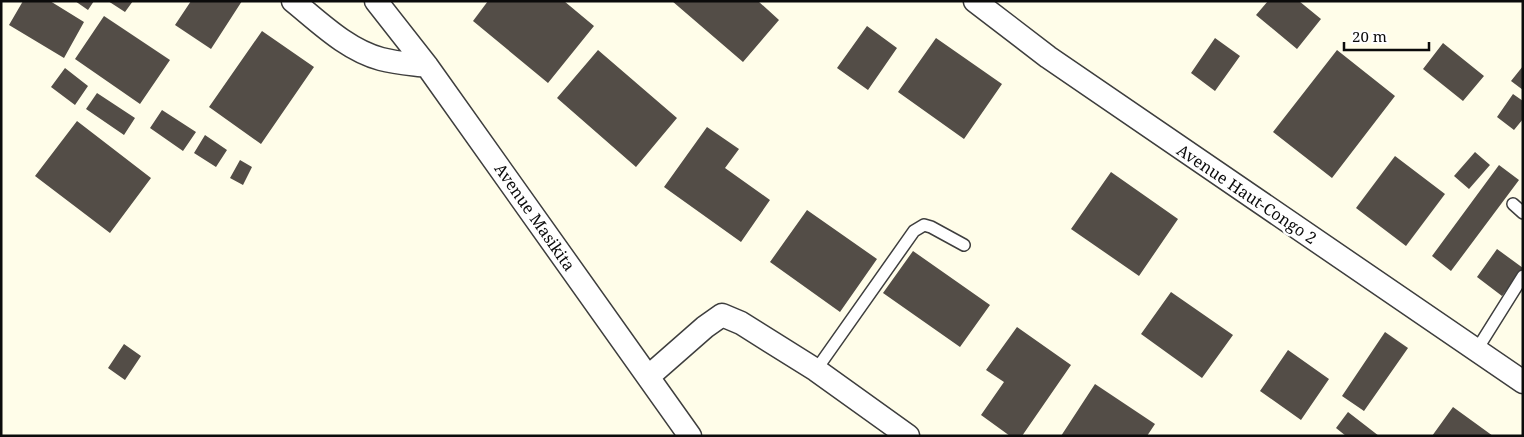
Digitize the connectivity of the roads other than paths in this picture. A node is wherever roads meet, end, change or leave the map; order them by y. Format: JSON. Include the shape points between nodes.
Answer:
{"nodes":[{"id":1,"x":293,"y":1,"type":"edge"},
{"id":2,"x":376,"y":1,"type":"edge"},
{"id":3,"x":975,"y":1,"type":"edge"},
{"id":4,"x":427,"y":66,"type":"junction"},
{"id":5,"x":1513,"y":204,"type":"dead end"},
{"id":6,"x":1523,"y":213,"type":"edge"},
{"id":7,"x":964,"y":244,"type":"dead end"},
{"id":8,"x":1523,"y":276,"type":"edge"},
{"id":9,"x":1476,"y":351,"type":"junction"},
{"id":10,"x":816,"y":370,"type":"junction"},
{"id":11,"x":648,"y":377,"type":"junction"},
{"id":12,"x":1523,"y":382,"type":"edge"},
{"id":13,"x":690,"y":436,"type":"edge"},
{"id":14,"x":908,"y":436,"type":"edge"}],
"edges":[{"from":1,"to":4,"type":"street","via":[[357,49],[380,59]]},
{"from":2,"to":4,"type":"street","name":"Avenue Masikita"},
{"from":3,"to":9,"type":"street","name":"Avenue Haut-Congo 2","via":[[1048,57]]},
{"from":4,"to":11,"type":"street","name":"Avenue Masikita"},
{"from":5,"to":6,"type":"lane"},
{"from":7,"to":10,"type":"lane","via":[[932,227],[924,225],[914,231]]},
{"from":8,"to":9,"type":"lane"},
{"from":9,"to":12,"type":"street","name":"Avenue Haut-Congo 2"},
{"from":10,"to":11,"type":"street","via":[[741,323],[722,315]]},
{"from":10,"to":14,"type":"street"},
{"from":11,"to":13,"type":"street","name":"Avenue Masikita"}]}
